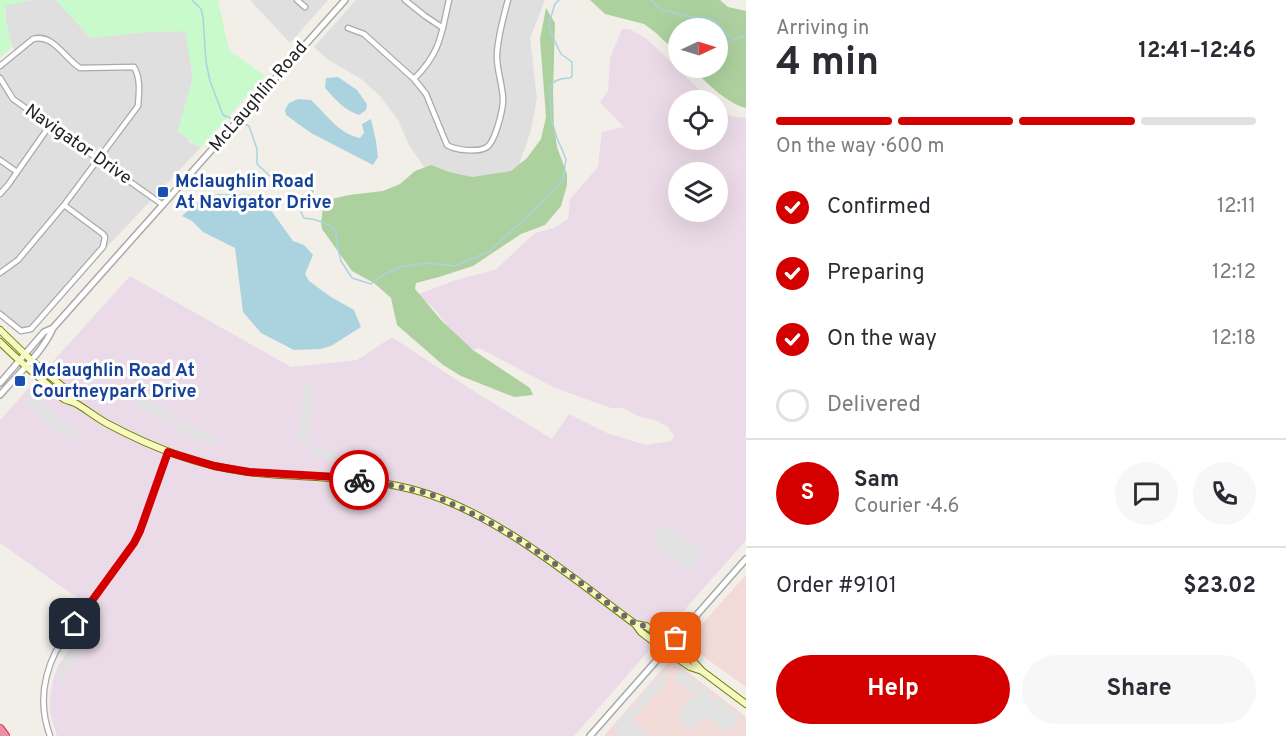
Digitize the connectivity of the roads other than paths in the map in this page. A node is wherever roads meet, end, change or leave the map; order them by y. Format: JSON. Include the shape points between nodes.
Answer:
{"nodes":[{"id":1,"x":297,"y":0,"type":"edge"},
{"id":2,"x":345,"y":0,"type":"edge"},
{"id":3,"x":405,"y":0,"type":"edge"},
{"id":4,"x":449,"y":0,"type":"edge"},
{"id":5,"x":508,"y":0,"type":"edge"},
{"id":6,"x":305,"y":7,"type":"dead end"},
{"id":7,"x":348,"y":27,"type":"dead end"},
{"id":8,"x":443,"y":28,"type":"junction"},
{"id":9,"x":0,"y":66,"type":"edge"},
{"id":10,"x":0,"y":78,"type":"edge"},
{"id":11,"x":414,"y":79,"type":"junction"},
{"id":12,"x":50,"y":125,"type":"junction"},
{"id":13,"x":98,"y":159,"type":"junction"},
{"id":14,"x":0,"y":160,"type":"edge"},
{"id":15,"x":17,"y":172,"type":"junction"},
{"id":16,"x":0,"y":194,"type":"edge"},
{"id":17,"x":64,"y":205,"type":"junction"},
{"id":18,"x":163,"y":205,"type":"junction"},
{"id":19,"x":0,"y":273,"type":"edge"},
{"id":20,"x":0,"y":314,"type":"edge"},
{"id":21,"x":53,"y":328,"type":"junction"},
{"id":22,"x":0,"y":330,"type":"edge"},
{"id":23,"x":0,"y":342,"type":"edge"},
{"id":24,"x":25,"y":354,"type":"junction"},
{"id":25,"x":31,"y":360,"type":"junction"},
{"id":26,"x":19,"y":361,"type":"junction"},
{"id":27,"x":26,"y":366,"type":"junction"},
{"id":28,"x":0,"y":383,"type":"edge"},
{"id":29,"x":0,"y":395,"type":"edge"},
{"id":30,"x":75,"y":403,"type":"junction"},
{"id":31,"x":168,"y":452,"type":"junction"},
{"id":32,"x":746,"y":559,"type":"edge"},
{"id":33,"x":635,"y":624,"type":"junction"},
{"id":34,"x":671,"y":644,"type":"junction"},
{"id":35,"x":666,"y":650,"type":"junction"},
{"id":36,"x":702,"y":671,"type":"junction"},
{"id":37,"x":746,"y":704,"type":"edge"},
{"id":38,"x":0,"y":729,"type":"edge"},
{"id":39,"x":5,"y":736,"type":"edge"},
{"id":40,"x":50,"y":736,"type":"edge"},
{"id":41,"x":590,"y":736,"type":"edge"}],
"edges":[{"from":1,"to":6,"type":"street"},
{"from":2,"to":18,"type":"street","name":"McLaughlin Road"},
{"from":3,"to":8,"type":"street"},
{"from":4,"to":8,"type":"street"},
{"from":5,"to":11,"type":"street","via":[[496,56],[503,100],[488,147],[471,150],[447,145],[426,94]]},
{"from":7,"to":11,"type":"street","via":[[364,34]]},
{"from":8,"to":11,"type":"street","via":[[434,56]]},
{"from":9,"to":13,"type":"street","via":[[39,37],[52,42],[80,68],[134,68],[138,106]]},
{"from":10,"to":12,"type":"street","name":"Navigator Drive","via":[[14,99]]},
{"from":12,"to":13,"type":"street","name":"Navigator Drive"},
{"from":12,"to":15,"type":"street"},
{"from":13,"to":17,"type":"street"},
{"from":13,"to":18,"type":"street","name":"Navigator Drive"},
{"from":14,"to":15,"type":"street"},
{"from":15,"to":16,"type":"street"},
{"from":17,"to":19,"type":"street","via":[[18,260]]},
{"from":17,"to":20,"type":"street","via":[[103,234],[103,247],[30,329],[21,332]]},
{"from":18,"to":21,"type":"street","name":"McLaughlin Road"},
{"from":21,"to":24,"type":"street","name":"McLaughlin Road","via":[[44,332]]},
{"from":21,"to":25,"type":"street","name":"McLaughlin Road"},
{"from":22,"to":24,"type":"main road"},
{"from":23,"to":26,"type":"main road"},
{"from":24,"to":25,"type":"main road"},
{"from":24,"to":26,"type":"street","name":"McLaughlin Road"},
{"from":25,"to":27,"type":"street","name":"McLaughlin Road"},
{"from":25,"to":30,"type":"main road","via":[[69,392]]},
{"from":26,"to":27,"type":"main road"},
{"from":26,"to":28,"type":"street","name":"McLaughlin Road"},
{"from":27,"to":29,"type":"street","name":"McLaughlin Road"},
{"from":27,"to":30,"type":"main road","via":[[63,398]]},
{"from":30,"to":31,"type":"main road","via":[[106,423]]},
{"from":31,"to":33,"type":"main road","via":[[249,472],[337,477],[428,494],[524,543]]},
{"from":31,"to":40,"type":"street","via":[[134,543],[49,664],[43,695]]},
{"from":32,"to":34,"type":"street"},
{"from":33,"to":34,"type":"main road","via":[[646,626]]},
{"from":33,"to":35,"type":"main road"},
{"from":34,"to":35,"type":"street"},
{"from":34,"to":36,"type":"main road"},
{"from":35,"to":36,"type":"main road","via":[[690,668]]},
{"from":35,"to":41,"type":"street"},
{"from":36,"to":37,"type":"main road"},
{"from":38,"to":39,"type":"highway"}]}
